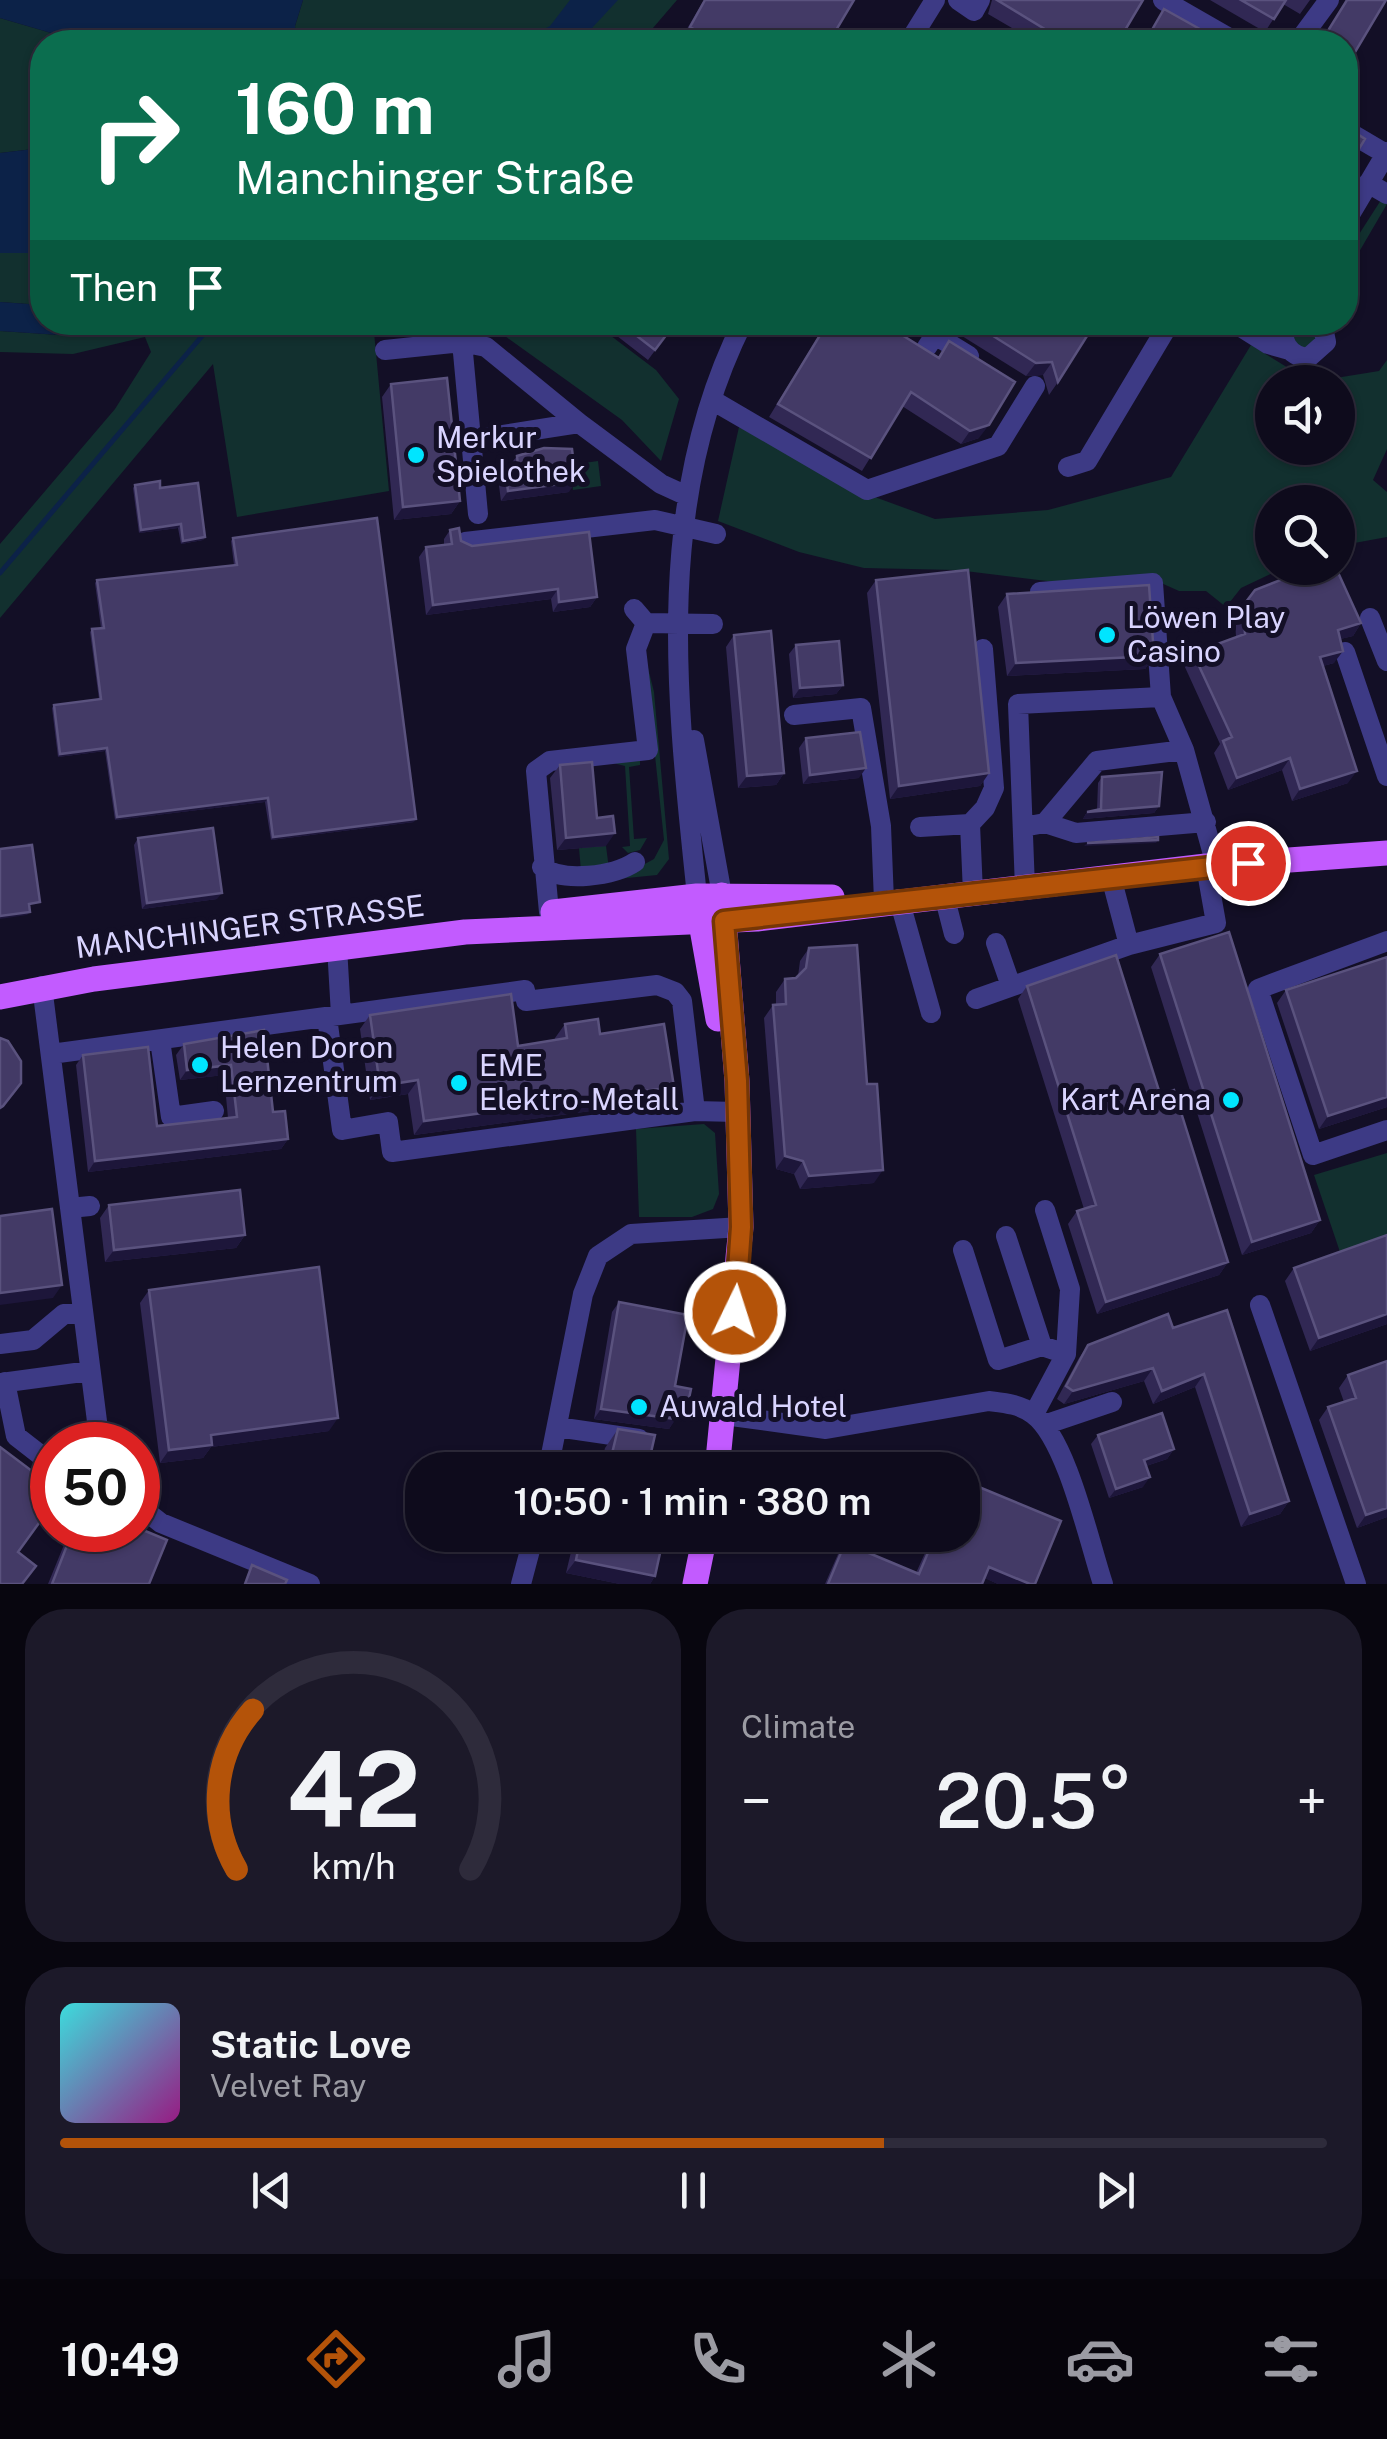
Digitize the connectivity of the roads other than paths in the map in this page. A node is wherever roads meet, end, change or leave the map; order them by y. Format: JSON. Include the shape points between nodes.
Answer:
{"nodes":[{"id":1,"x":935,"y":0,"type":"edge"},
{"id":2,"x":958,"y":0,"type":"edge"},
{"id":3,"x":980,"y":0,"type":"edge"},
{"id":4,"x":1328,"y":0,"type":"edge"},
{"id":5,"x":1177,"y":3,"type":"edge"},
{"id":6,"x":916,"y":30,"type":"edge"},
{"id":7,"x":1218,"y":30,"type":"edge"},
{"id":8,"x":1307,"y":30,"type":"edge"},
{"id":9,"x":1358,"y":137,"type":"edge"},
{"id":10,"x":1387,"y":153,"type":"edge"},
{"id":11,"x":1378,"y":188,"type":"edge"},
{"id":12,"x":1358,"y":209,"type":"edge"},
{"id":13,"x":738,"y":335,"type":"edge"},
{"id":14,"x":1162,"y":335,"type":"edge"},
{"id":15,"x":1254,"y":335,"type":"edge"},
{"id":16,"x":1285,"y":335,"type":"edge"},
{"id":17,"x":1325,"y":335,"type":"edge"},
{"id":18,"x":462,"y":342,"type":"junction"},
{"id":19,"x":927,"y":347,"type":"edge"},
{"id":20,"x":385,"y":350,"type":"dead end"},
{"id":21,"x":1289,"y":350,"type":"junction"},
{"id":22,"x":983,"y":364,"type":"edge"},
{"id":23,"x":1026,"y":388,"type":"dead end"},
{"id":24,"x":712,"y":400,"type":"junction"},
{"id":25,"x":579,"y":423,"type":"junction"},
{"id":26,"x":471,"y":440,"type":"junction"},
{"id":27,"x":1068,"y":467,"type":"dead end"},
{"id":28,"x":685,"y":495,"type":"junction"},
{"id":29,"x":478,"y":514,"type":"dead end"},
{"id":30,"x":681,"y":523,"type":"junction"},
{"id":31,"x":716,"y":534,"type":"dead end"},
{"id":32,"x":464,"y":542,"type":"edge"},
{"id":33,"x":1026,"y":593,"type":"edge"},
{"id":34,"x":1370,"y":618,"type":"dead end"},
{"id":35,"x":676,"y":624,"type":"junction"},
{"id":36,"x":714,"y":624,"type":"dead end"},
{"id":37,"x":983,"y":649,"type":"dead end"},
{"id":38,"x":1345,"y":652,"type":"edge"},
{"id":39,"x":1387,"y":662,"type":"edge"},
{"id":40,"x":1160,"y":697,"type":"junction"},
{"id":41,"x":794,"y":715,"type":"dead end"},
{"id":42,"x":1184,"y":750,"type":"junction"},
{"id":43,"x":1387,"y":776,"type":"edge"},
{"id":44,"x":1206,"y":822,"type":"junction"},
{"id":45,"x":970,"y":824,"type":"junction"},
{"id":46,"x":1045,"y":824,"type":"junction"},
{"id":47,"x":920,"y":827,"type":"dead end"},
{"id":48,"x":1023,"y":827,"type":"junction"},
{"id":49,"x":1387,"y":853,"type":"edge"},
{"id":50,"x":635,"y":862,"type":"dead end"},
{"id":51,"x":1211,"y":866,"type":"junction"},
{"id":52,"x":542,"y":867,"type":"junction"},
{"id":53,"x":1111,"y":877,"type":"junction"},
{"id":54,"x":1026,"y":888,"type":"junction"},
{"id":55,"x":973,"y":892,"type":"junction"},
{"id":56,"x":944,"y":895,"type":"junction"},
{"id":57,"x":892,"y":900,"type":"junction"},
{"id":58,"x":711,"y":909,"type":"junction"},
{"id":59,"x":549,"y":912,"type":"junction"},
{"id":60,"x":465,"y":932,"type":"junction"},
{"id":61,"x":954,"y":934,"type":"dead end"},
{"id":62,"x":1387,"y":941,"type":"edge"},
{"id":63,"x":996,"y":942,"type":"dead end"},
{"id":64,"x":1130,"y":945,"type":"junction"},
{"id":65,"x":337,"y":947,"type":"junction"},
{"id":66,"x":0,"y":983,"type":"edge"},
{"id":67,"x":42,"y":986,"type":"junction"},
{"id":68,"x":1012,"y":986,"type":"junction"},
{"id":69,"x":0,"y":997,"type":"edge"},
{"id":70,"x":976,"y":999,"type":"dead end"},
{"id":71,"x":931,"y":1013,"type":"dead end"},
{"id":72,"x":334,"y":1016,"type":"junction"},
{"id":73,"x":160,"y":1040,"type":"junction"},
{"id":74,"x":51,"y":1054,"type":"junction"},
{"id":75,"x":214,"y":1111,"type":"dead end"},
{"id":76,"x":695,"y":1111,"type":"junction"},
{"id":77,"x":737,"y":1112,"type":"junction"},
{"id":78,"x":1387,"y":1130,"type":"edge"},
{"id":79,"x":1044,"y":1220,"type":"dead end"},
{"id":80,"x":741,"y":1227,"type":"junction"},
{"id":81,"x":1006,"y":1236,"type":"dead end"},
{"id":82,"x":963,"y":1250,"type":"dead end"},
{"id":83,"x":1260,"y":1305,"type":"dead end"},
{"id":84,"x":83,"y":1312,"type":"junction"},
{"id":85,"x":0,"y":1344,"type":"edge"},
{"id":86,"x":1042,"y":1346,"type":"junction"},
{"id":87,"x":1066,"y":1354,"type":"junction"},
{"id":88,"x":90,"y":1372,"type":"junction"},
{"id":89,"x":2,"y":1383,"type":"edge"},
{"id":90,"x":1112,"y":1402,"type":"dead end"},
{"id":91,"x":724,"y":1416,"type":"junction"},
{"id":92,"x":1039,"y":1420,"type":"junction"},
{"id":93,"x":96,"y":1422,"type":"edge"},
{"id":94,"x":556,"y":1426,"type":"junction"},
{"id":95,"x":648,"y":1441,"type":"edge"},
{"id":96,"x":30,"y":1447,"type":"edge"},
{"id":97,"x":551,"y":1452,"type":"edge"},
{"id":98,"x":719,"y":1452,"type":"edge"},
{"id":99,"x":160,"y":1521,"type":"edge"},
{"id":100,"x":529,"y":1552,"type":"edge"},
{"id":101,"x":702,"y":1552,"type":"edge"},
{"id":102,"x":310,"y":1584,"type":"edge"},
{"id":103,"x":521,"y":1584,"type":"edge"},
{"id":104,"x":695,"y":1584,"type":"edge"},
{"id":105,"x":1103,"y":1584,"type":"edge"},
{"id":106,"x":1356,"y":1584,"type":"edge"}],
"edges":[{"from":1,"to":6,"type":"street"},
{"from":2,"to":3,"type":"street","via":[[974,11]]},
{"from":4,"to":8,"type":"street"},
{"from":5,"to":7,"type":"street"},
{"from":9,"to":10,"type":"street"},
{"from":10,"to":11,"type":"street"},
{"from":11,"to":12,"type":"street"},
{"from":13,"to":24,"type":"street"},
{"from":14,"to":27,"type":"street","via":[[1087,461]]},
{"from":15,"to":21,"type":"street"},
{"from":16,"to":21,"type":"street"},
{"from":17,"to":21,"type":"street","via":[[1319,353],[1308,358]]},
{"from":18,"to":20,"type":"street"},
{"from":18,"to":25,"type":"street","via":[[486,348]]},
{"from":18,"to":26,"type":"street"},
{"from":19,"to":22,"type":"street","via":[[935,335]]},
{"from":23,"to":24,"type":"street","via":[[998,446],[867,490]]},
{"from":24,"to":28,"type":"street"},
{"from":25,"to":26,"type":"street"},
{"from":25,"to":28,"type":"street"},
{"from":26,"to":29,"type":"street"},
{"from":28,"to":30,"type":"street"},
{"from":30,"to":31,"type":"street"},
{"from":30,"to":32,"type":"street","via":[[612,523]]},
{"from":30,"to":35,"type":"street"},
{"from":33,"to":40,"type":"street","via":[[1153,583]]},
{"from":34,"to":39,"type":"street"},
{"from":35,"to":36,"type":"street"},
{"from":35,"to":52,"type":"street","via":[[640,616],[636,649],[648,750],[550,761],[536,771]]},
{"from":35,"to":58,"type":"street","via":[[683,700],[709,809]]},
{"from":37,"to":45,"type":"street","via":[[994,788]]},
{"from":38,"to":43,"type":"street"},
{"from":40,"to":42,"type":"street"},
{"from":40,"to":48,"type":"street","via":[[1018,704]]},
{"from":41,"to":57,"type":"street","via":[[861,708]]},
{"from":42,"to":44,"type":"street"},
{"from":42,"to":46,"type":"street","via":[[1097,762]]},
{"from":44,"to":46,"type":"street","via":[[1076,832]]},
{"from":44,"to":51,"type":"street"},
{"from":45,"to":47,"type":"street"},
{"from":45,"to":55,"type":"street"},
{"from":46,"to":48,"type":"street"},
{"from":48,"to":54,"type":"street"},
{"from":49,"to":51,"type":"main road","name":"MANCHINGER STRASSE"},
{"from":50,"to":52,"type":"street","via":[[564,875]]},
{"from":51,"to":53,"type":"main road","name":"MANCHINGER STRASSE"},
{"from":51,"to":64,"type":"street","via":[[1216,923]]},
{"from":52,"to":59,"type":"street"},
{"from":53,"to":54,"type":"main road","name":"MANCHINGER STRASSE"},
{"from":53,"to":64,"type":"street"},
{"from":54,"to":55,"type":"main road","name":"MANCHINGER STRASSE"},
{"from":55,"to":56,"type":"main road","name":"MANCHINGER STRASSE"},
{"from":56,"to":57,"type":"main road","name":"MANCHINGER STRASSE"},
{"from":56,"to":61,"type":"street"},
{"from":57,"to":58,"type":"main road","name":"MANCHINGER STRASSE"},
{"from":57,"to":71,"type":"street"},
{"from":58,"to":59,"type":"main road","name":"MANCHINGER STRASSE"},
{"from":58,"to":60,"type":"main road","name":"MANCHINGER STRASSE"},
{"from":58,"to":77,"type":"main road"},
{"from":59,"to":60,"type":"main road","name":"MANCHINGER STRASSE"},
{"from":60,"to":65,"type":"main road","name":"MANCHINGER STRASSE"},
{"from":62,"to":78,"type":"street","via":[[1258,988],[1314,1154]]},
{"from":63,"to":68,"type":"street"},
{"from":64,"to":68,"type":"street"},
{"from":65,"to":67,"type":"main road","name":"MANCHINGER STRASSE"},
{"from":65,"to":72,"type":"street"},
{"from":66,"to":67,"type":"main road","name":"MANCHINGER STRASSE"},
{"from":67,"to":69,"type":"main road","name":"MANCHINGER STRASSE"},
{"from":67,"to":74,"type":"street"},
{"from":68,"to":70,"type":"street"},
{"from":72,"to":73,"type":"street"},
{"from":72,"to":76,"type":"street","via":[[525,990],[526,1002],[666,987],[685,1011]]},
{"from":72,"to":76,"type":"street","via":[[342,1130],[388,1122],[392,1152]]},
{"from":73,"to":74,"type":"street"},
{"from":73,"to":75,"type":"street","via":[[171,1117]]},
{"from":74,"to":84,"type":"street","via":[[80,1207],[88,1273]]},
{"from":76,"to":77,"type":"street"},
{"from":77,"to":80,"type":"main road"},
{"from":79,"to":87,"type":"street","via":[[1070,1289]]},
{"from":80,"to":91,"type":"main road"},
{"from":80,"to":94,"type":"street","via":[[631,1234],[598,1256]]},
{"from":81,"to":86,"type":"street"},
{"from":82,"to":86,"type":"street","via":[[998,1360]]},
{"from":83,"to":106,"type":"street"},
{"from":84,"to":85,"type":"street","via":[[64,1314],[33,1340]]},
{"from":84,"to":88,"type":"street"},
{"from":86,"to":87,"type":"street"},
{"from":87,"to":92,"type":"street"},
{"from":88,"to":89,"type":"street"},
{"from":88,"to":93,"type":"street"},
{"from":89,"to":96,"type":"street","via":[[16,1436]]},
{"from":90,"to":92,"type":"street"},
{"from":91,"to":92,"type":"street","via":[[826,1429],[989,1401],[1014,1404]]},
{"from":91,"to":98,"type":"main road"},
{"from":92,"to":105,"type":"street","via":[[1058,1448]]},
{"from":94,"to":95,"type":"street"},
{"from":94,"to":97,"type":"street"},
{"from":99,"to":102,"type":"street"},
{"from":100,"to":103,"type":"street"},
{"from":101,"to":104,"type":"main road"}]}
